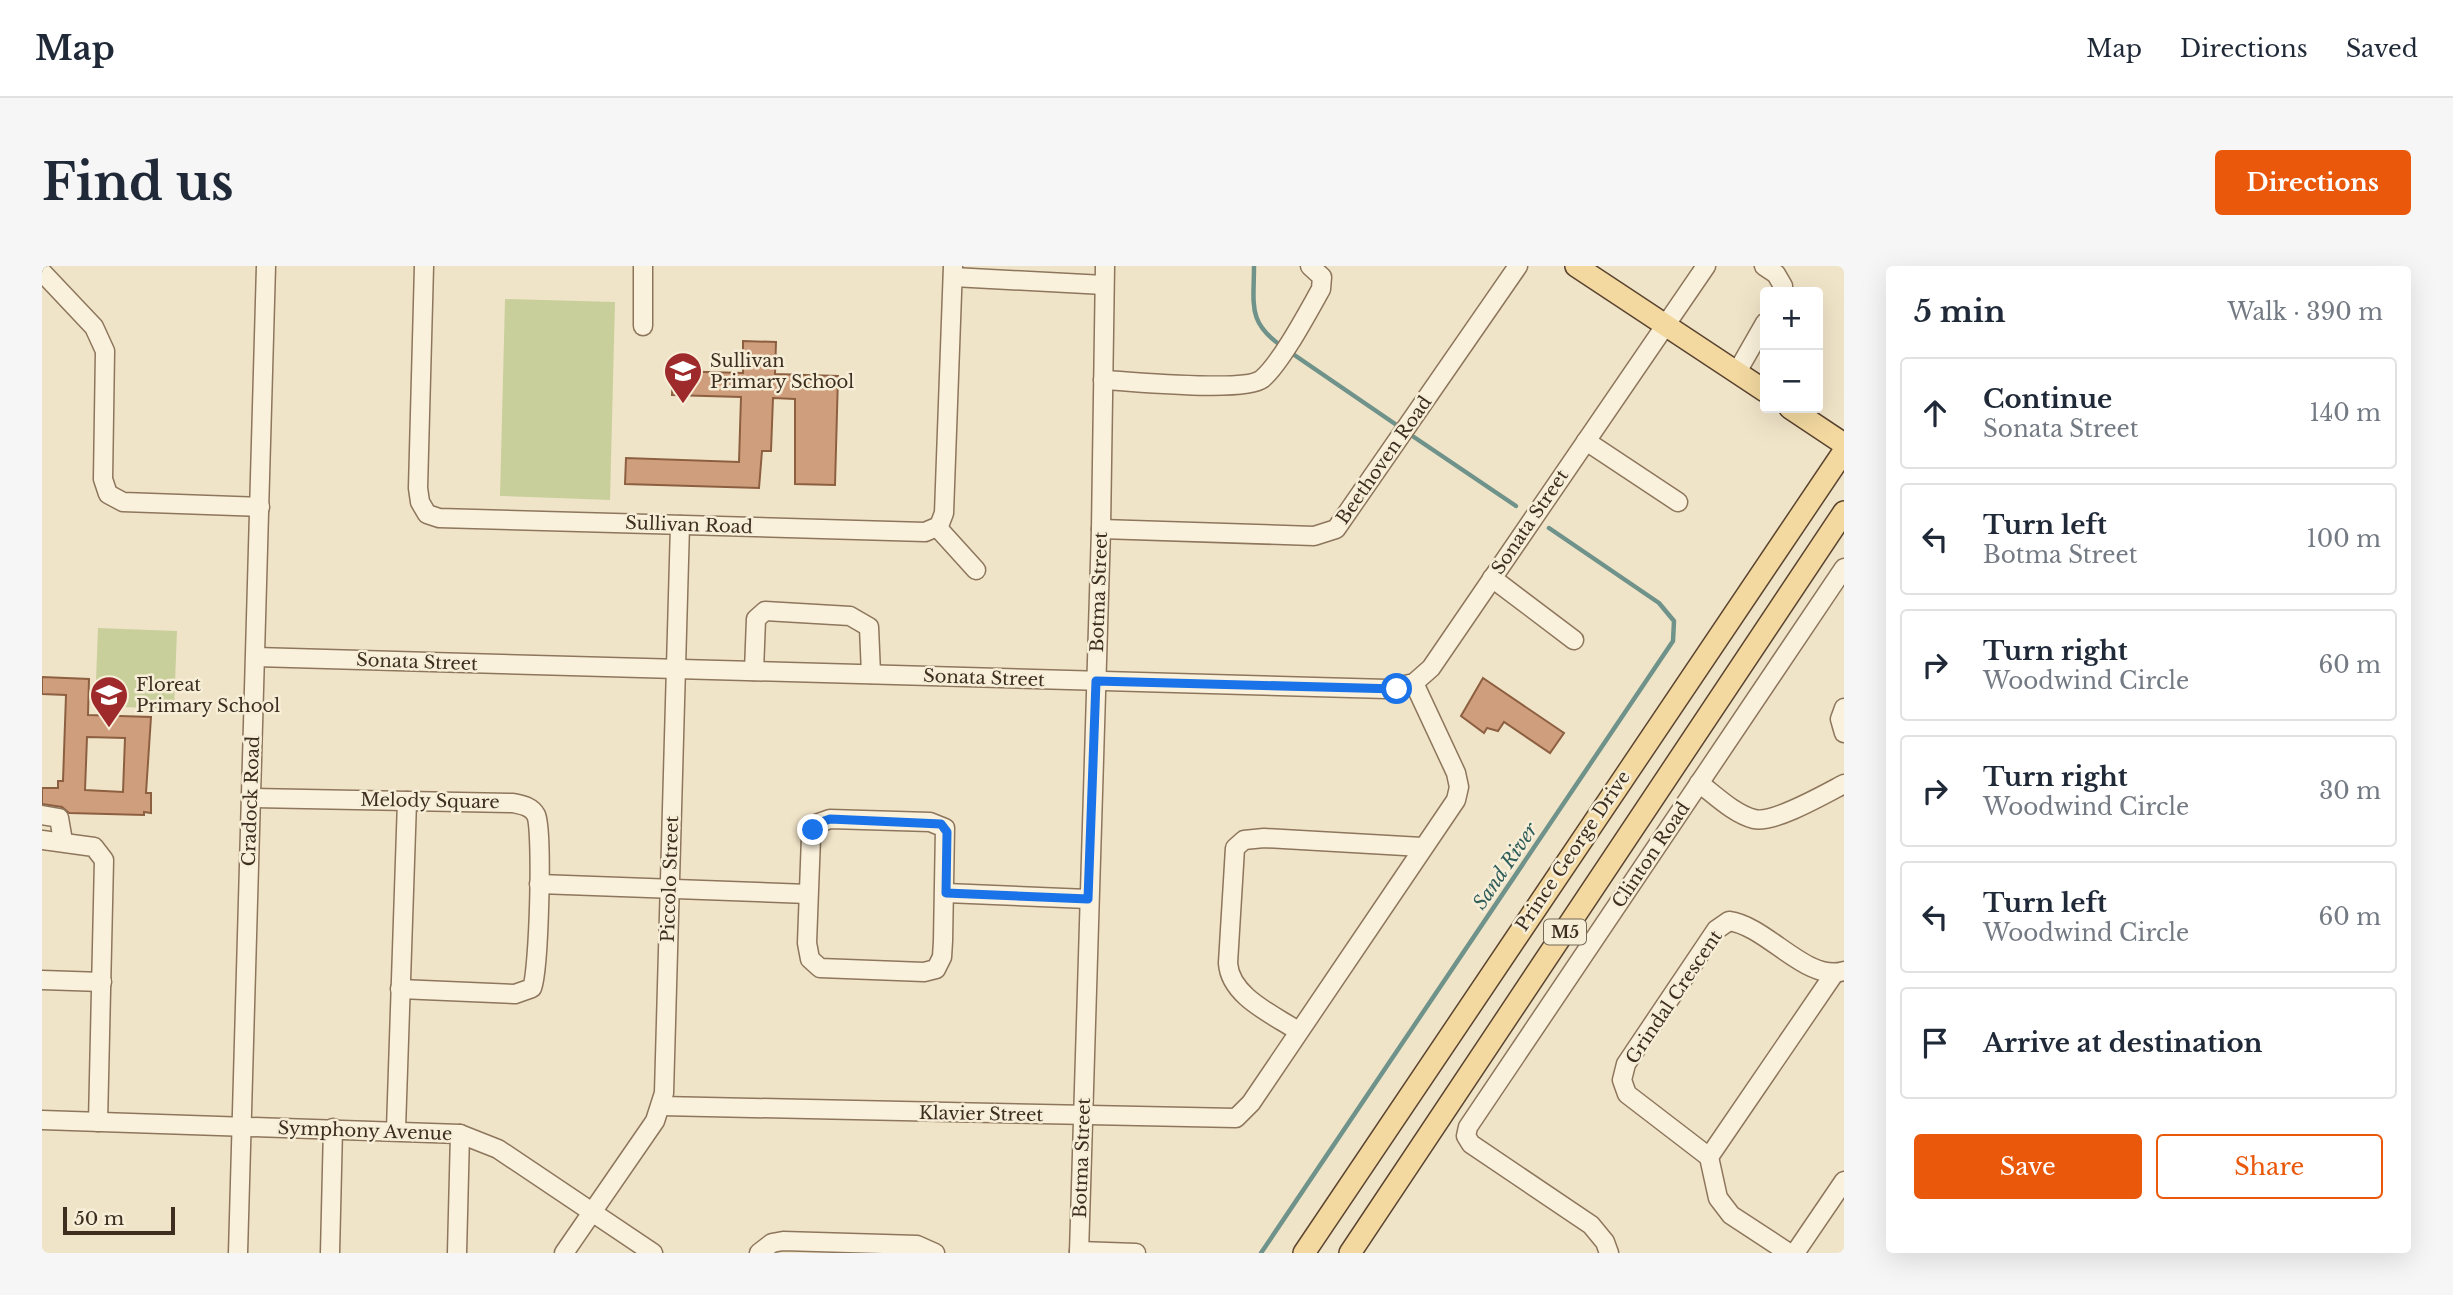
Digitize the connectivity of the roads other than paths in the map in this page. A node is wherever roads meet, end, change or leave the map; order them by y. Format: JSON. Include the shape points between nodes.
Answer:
{"nodes":[{"id":1,"x":266,"y":266,"type":"edge"},
{"id":2,"x":424,"y":266,"type":"edge"},
{"id":3,"x":643,"y":266,"type":"edge"},
{"id":4,"x":1105,"y":266,"type":"edge"},
{"id":5,"x":1310,"y":266,"type":"edge"},
{"id":6,"x":1518,"y":266,"type":"edge"},
{"id":7,"x":1576,"y":266,"type":"edge"},
{"id":8,"x":1706,"y":266,"type":"edge"},
{"id":9,"x":1764,"y":266,"type":"edge"},
{"id":10,"x":42,"y":272,"type":"edge"},
{"id":11,"x":953,"y":272,"type":"edge"},
{"id":12,"x":1104,"y":285,"type":"junction"},
{"id":13,"x":1783,"y":287,"type":"edge"},
{"id":14,"x":1667,"y":325,"type":"junction"},
{"id":15,"x":643,"y":326,"type":"dead end"},
{"id":16,"x":1760,"y":332,"type":"edge"},
{"id":17,"x":1737,"y":372,"type":"junction"},
{"id":18,"x":1103,"y":380,"type":"junction"},
{"id":19,"x":1760,"y":388,"type":"edge"},
{"id":20,"x":1798,"y":413,"type":"edge"},
{"id":21,"x":1586,"y":441,"type":"junction"},
{"id":22,"x":1844,"y":444,"type":"edge"},
{"id":23,"x":1844,"y":451,"type":"edge"},
{"id":24,"x":1678,"y":502,"type":"dead end"},
{"id":25,"x":260,"y":506,"type":"junction"},
{"id":26,"x":1844,"y":512,"type":"edge"},
{"id":27,"x":680,"y":525,"type":"junction"},
{"id":28,"x":937,"y":527,"type":"junction"},
{"id":29,"x":1101,"y":529,"type":"junction"},
{"id":30,"x":1844,"y":568,"type":"edge"},
{"id":31,"x":976,"y":570,"type":"dead end"},
{"id":32,"x":1492,"y":578,"type":"junction"},
{"id":33,"x":1574,"y":640,"type":"dead end"},
{"id":34,"x":256,"y":657,"type":"junction"},
{"id":35,"x":676,"y":669,"type":"junction"},
{"id":36,"x":754,"y":671,"type":"junction"},
{"id":37,"x":871,"y":674,"type":"junction"},
{"id":38,"x":1096,"y":681,"type":"junction"},
{"id":39,"x":1414,"y":683,"type":"junction"},
{"id":40,"x":1844,"y":708,"type":"edge"},
{"id":41,"x":1844,"y":733,"type":"edge"},
{"id":42,"x":1699,"y":783,"type":"junction"},
{"id":43,"x":1844,"y":784,"type":"edge"},
{"id":44,"x":251,"y":797,"type":"junction"},
{"id":45,"x":407,"y":801,"type":"junction"},
{"id":46,"x":42,"y":815,"type":"edge"},
{"id":47,"x":42,"y":840,"type":"edge"},
{"id":48,"x":63,"y":841,"type":"junction"},
{"id":49,"x":1422,"y":847,"type":"junction"},
{"id":50,"x":539,"y":884,"type":"junction"},
{"id":51,"x":670,"y":888,"type":"junction"},
{"id":52,"x":946,"y":893,"type":"junction"},
{"id":53,"x":808,"y":894,"type":"junction"},
{"id":54,"x":1088,"y":899,"type":"junction"},
{"id":55,"x":1839,"y":973,"type":"edge"},
{"id":56,"x":42,"y":980,"type":"edge"},
{"id":57,"x":102,"y":982,"type":"junction"},
{"id":58,"x":400,"y":989,"type":"junction"},
{"id":59,"x":1297,"y":1031,"type":"junction"},
{"id":60,"x":662,"y":1106,"type":"junction"},
{"id":61,"x":1084,"y":1117,"type":"junction"},
{"id":62,"x":42,"y":1120,"type":"edge"},
{"id":63,"x":98,"y":1122,"type":"junction"},
{"id":64,"x":242,"y":1126,"type":"junction"},
{"id":65,"x":333,"y":1128,"type":"junction"},
{"id":66,"x":396,"y":1129,"type":"junction"},
{"id":67,"x":460,"y":1134,"type":"junction"},
{"id":68,"x":1709,"y":1157,"type":"junction"},
{"id":69,"x":1844,"y":1181,"type":"edge"},
{"id":70,"x":591,"y":1212,"type":"junction"},
{"id":71,"x":1079,"y":1252,"type":"edge"},
{"id":72,"x":238,"y":1253,"type":"edge"},
{"id":73,"x":330,"y":1253,"type":"edge"},
{"id":74,"x":457,"y":1253,"type":"edge"},
{"id":75,"x":564,"y":1253,"type":"edge"},
{"id":76,"x":653,"y":1253,"type":"edge"},
{"id":77,"x":759,"y":1253,"type":"edge"},
{"id":78,"x":935,"y":1253,"type":"edge"},
{"id":79,"x":1136,"y":1253,"type":"edge"},
{"id":80,"x":1304,"y":1253,"type":"edge"},
{"id":81,"x":1350,"y":1253,"type":"edge"},
{"id":82,"x":1609,"y":1253,"type":"edge"},
{"id":83,"x":1789,"y":1253,"type":"edge"},
{"id":84,"x":1795,"y":1253,"type":"edge"}],
"edges":[{"from":1,"to":25,"type":"street","name":"Cradock Road"},
{"from":2,"to":27,"type":"street","name":"Sullivan Road","via":[[418,488],[427,514]]},
{"from":3,"to":15,"type":"street"},
{"from":4,"to":12,"type":"street","name":"Botma Street"},
{"from":5,"to":18,"type":"street","via":[[1323,283],[1263,378],[1244,385]]},
{"from":6,"to":29,"type":"street","name":"Beethoven Road","via":[[1344,520],[1328,534]]},
{"from":7,"to":14,"type":"main road"},
{"from":8,"to":14,"type":"street","name":"Sonata Street"},
{"from":9,"to":13,"type":"street","via":[[1776,274]]},
{"from":10,"to":25,"type":"street","via":[[94,327],[105,351],[103,479],[107,494],[123,502]]},
{"from":11,"to":12,"type":"street"},
{"from":11,"to":28,"type":"street","via":[[944,513]]},
{"from":12,"to":18,"type":"street","name":"Botma Street"},
{"from":14,"to":17,"type":"main road"},
{"from":14,"to":21,"type":"street","name":"Sonata Street"},
{"from":16,"to":17,"type":"street"},
{"from":17,"to":19,"type":"main road"},
{"from":18,"to":29,"type":"street","name":"Botma Street"},
{"from":20,"to":22,"type":"main road"},
{"from":21,"to":24,"type":"street"},
{"from":21,"to":32,"type":"street","name":"Sonata Street"},
{"from":23,"to":80,"type":"main road","name":"Prince George Drive","number":"M5"},
{"from":25,"to":34,"type":"street","name":"Cradock Road"},
{"from":26,"to":81,"type":"main road","number":"M5"},
{"from":27,"to":28,"type":"street","name":"Sullivan Road","via":[[925,532]]},
{"from":27,"to":35,"type":"street","name":"Piccolo Street"},
{"from":28,"to":31,"type":"street"},
{"from":29,"to":38,"type":"street","name":"Botma Street"},
{"from":30,"to":42,"type":"street","name":"Clinton Road"},
{"from":32,"to":33,"type":"street"},
{"from":32,"to":39,"type":"street","name":"Sonata Street","via":[[1431,668]]},
{"from":34,"to":35,"type":"street","name":"Sonata Street"},
{"from":34,"to":44,"type":"street","name":"Cradock Road"},
{"from":35,"to":36,"type":"street","name":"Sonata Street"},
{"from":35,"to":51,"type":"street","name":"Piccolo Street"},
{"from":36,"to":37,"type":"street","name":"Sonata Street"},
{"from":36,"to":37,"type":"street","via":[[756,619],[765,611],[850,615],[862,620],[869,627]]},
{"from":37,"to":38,"type":"street","name":"Sonata Street"},
{"from":38,"to":39,"type":"street","name":"Sonata Street","via":[[1387,689]]},
{"from":38,"to":54,"type":"street","name":"Botma Street"},
{"from":39,"to":49,"type":"street","name":"Klavier Street","via":[[1458,782],[1453,806]]},
{"from":40,"to":41,"type":"street","via":[[1840,719]]},
{"from":42,"to":43,"type":"street","via":[[1758,820]]},
{"from":42,"to":82,"type":"street","name":"Clinton Road","via":[[1466,1133],[1471,1144],[1591,1225]]},
{"from":44,"to":45,"type":"street","name":"Melody Square"},
{"from":44,"to":64,"type":"street","name":"Cradock Road"},
{"from":45,"to":50,"type":"street","name":"Melody Square","via":[[513,803],[530,808],[538,829]]},
{"from":45,"to":58,"type":"street"},
{"from":46,"to":48,"type":"street","via":[[59,818]]},
{"from":47,"to":48,"type":"street"},
{"from":48,"to":57,"type":"street","via":[[94,847],[104,860]]},
{"from":49,"to":59,"type":"street","name":"Klavier Street"},
{"from":49,"to":59,"type":"street","via":[[1264,838],[1244,840],[1235,848],[1231,981]]},
{"from":50,"to":51,"type":"street"},
{"from":50,"to":58,"type":"street","name":"Melody Square","via":[[535,977],[529,991]]},
{"from":51,"to":53,"type":"street"},
{"from":51,"to":60,"type":"street","name":"Piccolo Street"},
{"from":52,"to":53,"type":"street","via":[[947,832],[941,824],[830,819],[816,824],[811,837]]},
{"from":52,"to":53,"type":"street","via":[[940,964],[924,972],[815,966],[807,943]]},
{"from":52,"to":54,"type":"street"},
{"from":54,"to":61,"type":"street","name":"Botma Street"},
{"from":55,"to":68,"type":"street"},
{"from":55,"to":68,"type":"street","name":"Grindal Crescent","via":[[1808,965],[1745,923],[1730,920],[1716,930],[1626,1064],[1622,1080],[1627,1094]]},
{"from":56,"to":57,"type":"street"},
{"from":57,"to":63,"type":"street"},
{"from":58,"to":66,"type":"street"},
{"from":59,"to":61,"type":"street","name":"Klavier Street","via":[[1251,1103],[1236,1118]]},
{"from":60,"to":61,"type":"street","name":"Klavier Street"},
{"from":60,"to":70,"type":"street","name":"Piccolo Street"},
{"from":61,"to":71,"type":"street","name":"Botma Street"},
{"from":62,"to":63,"type":"street","name":"Symphony Avenue"},
{"from":63,"to":64,"type":"street","name":"Symphony Avenue"},
{"from":64,"to":65,"type":"street","name":"Symphony Avenue"},
{"from":64,"to":72,"type":"street","name":"Cradock Road"},
{"from":65,"to":66,"type":"street","name":"Symphony Avenue"},
{"from":65,"to":73,"type":"street"},
{"from":66,"to":67,"type":"street","name":"Symphony Avenue"},
{"from":67,"to":70,"type":"street","name":"Symphony Avenue","via":[[498,1149]]},
{"from":67,"to":74,"type":"street"},
{"from":68,"to":83,"type":"street","via":[[1718,1198],[1731,1215]]},
{"from":69,"to":84,"type":"street"},
{"from":70,"to":75,"type":"street","name":"Piccolo Street"},
{"from":70,"to":76,"type":"street","name":"Symphony Avenue"},
{"from":71,"to":79,"type":"street"},
{"from":77,"to":78,"type":"street","via":[[783,1241],[917,1245]]}]}
